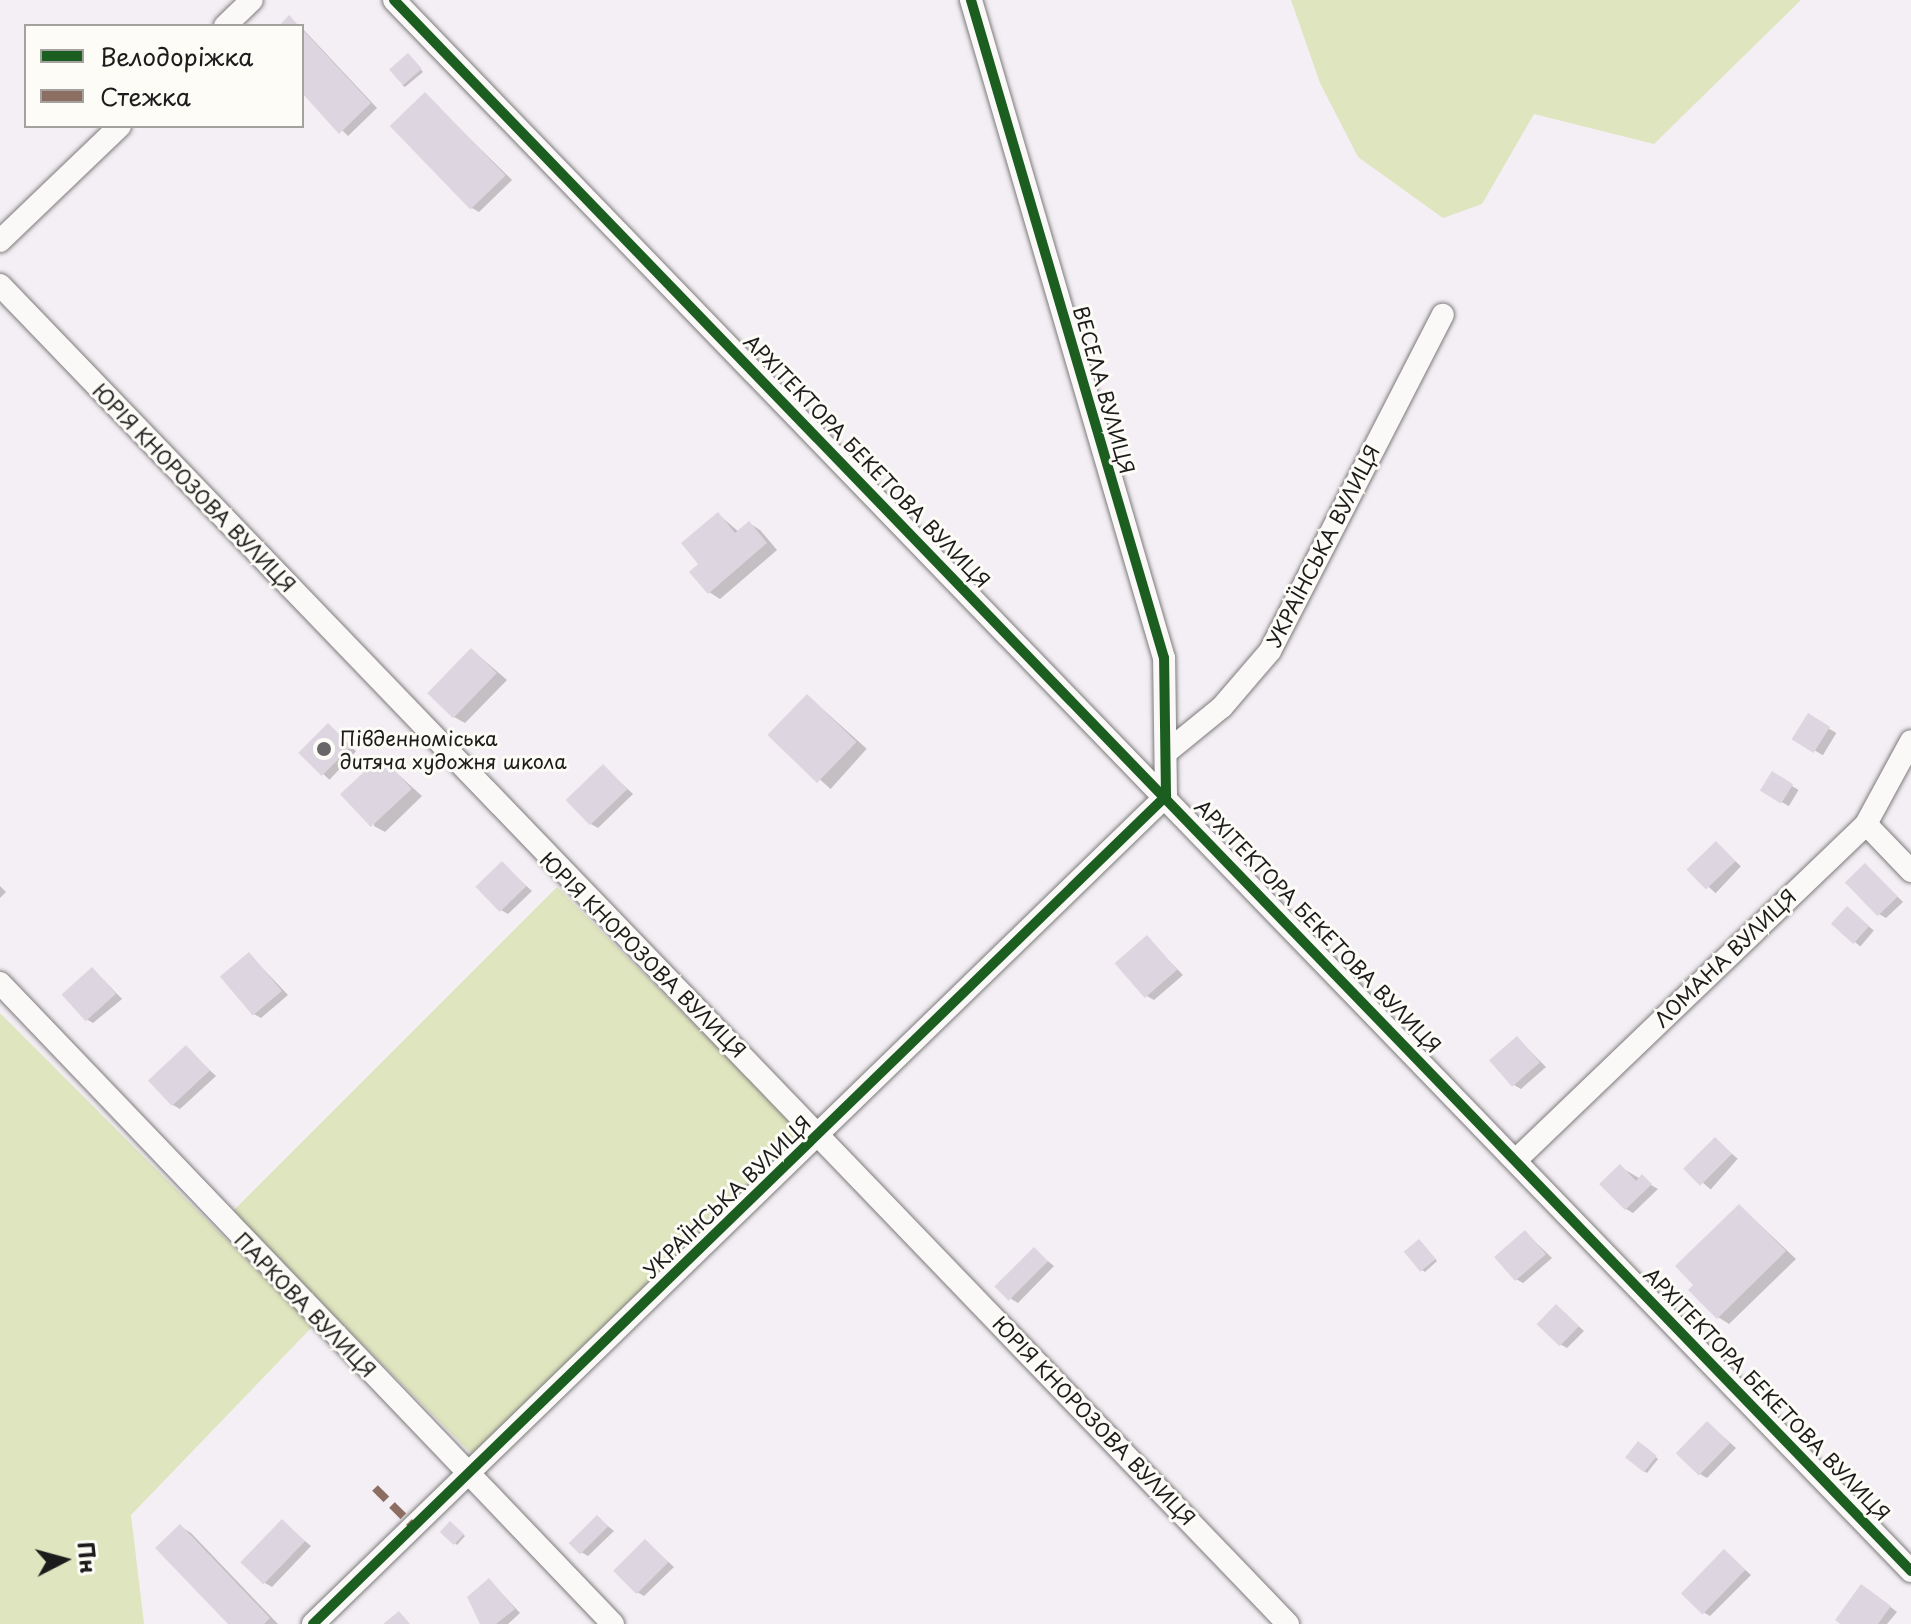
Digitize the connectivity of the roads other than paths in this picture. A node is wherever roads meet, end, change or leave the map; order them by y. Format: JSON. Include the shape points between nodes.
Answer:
{"nodes":[{"id":1,"x":252,"y":0,"type":"edge"},
{"id":2,"x":394,"y":0,"type":"edge"},
{"id":3,"x":971,"y":0,"type":"edge"},
{"id":4,"x":227,"y":24,"type":"edge"},
{"id":5,"x":118,"y":128,"type":"edge"},
{"id":6,"x":0,"y":241,"type":"edge"},
{"id":7,"x":0,"y":285,"type":"edge"},
{"id":8,"x":1443,"y":315,"type":"dead end"},
{"id":9,"x":1911,"y":741,"type":"edge"},
{"id":10,"x":1168,"y":751,"type":"junction"},
{"id":11,"x":1166,"y":796,"type":"junction"},
{"id":12,"x":1866,"y":824,"type":"junction"},
{"id":13,"x":1911,"y":871,"type":"edge"},
{"id":14,"x":0,"y":983,"type":"edge"},
{"id":15,"x":818,"y":1133,"type":"junction"},
{"id":16,"x":1517,"y":1159,"type":"junction"},
{"id":17,"x":468,"y":1475,"type":"junction"},
{"id":18,"x":1911,"y":1571,"type":"edge"},
{"id":19,"x":313,"y":1624,"type":"edge"},
{"id":20,"x":613,"y":1624,"type":"edge"},
{"id":21,"x":1288,"y":1624,"type":"edge"}],
"edges":[{"from":1,"to":4,"type":"street"},
{"from":2,"to":11,"type":"street","name":"АРХІТЕКТОРА БЕКЕТОВА ВУЛИЦЯ"},
{"from":3,"to":10,"type":"street","name":"ВЕСЕЛА ВУЛИЦЯ","via":[[1164,658]]},
{"from":5,"to":6,"type":"street"},
{"from":7,"to":15,"type":"street","name":"ЮРІЯ КНОРОЗОВА ВУЛИЦЯ"},
{"from":8,"to":10,"type":"street","name":"УКРАЇНСЬКА ВУЛИЦЯ","via":[[1270,651],[1222,707]]},
{"from":9,"to":12,"type":"street","name":"ЛОМАНА ВУЛИЦЯ"},
{"from":10,"to":11,"type":"street","name":"ВЕСЕЛА ВУЛИЦЯ"},
{"from":11,"to":15,"type":"street","name":"УКРАЇНСЬКА ВУЛИЦЯ"},
{"from":11,"to":16,"type":"street","name":"АРХІТЕКТОРА БЕКЕТОВА ВУЛИЦЯ"},
{"from":12,"to":13,"type":"street"},
{"from":12,"to":16,"type":"street","name":"ЛОМАНА ВУЛИЦЯ"},
{"from":14,"to":17,"type":"street","name":"ПАРКОВА ВУЛИЦЯ"},
{"from":15,"to":17,"type":"street","name":"УКРАЇНСЬКА ВУЛИЦЯ"},
{"from":15,"to":21,"type":"street","name":"ЮРІЯ КНОРОЗОВА ВУЛИЦЯ"},
{"from":16,"to":18,"type":"street","name":"АРХІТЕКТОРА БЕКЕТОВА ВУЛИЦЯ"},
{"from":17,"to":19,"type":"street","name":"УКРАЇНСЬКА ВУЛИЦЯ"},
{"from":17,"to":20,"type":"street","name":"ПАРКОВА ВУЛИЦЯ"}]}
